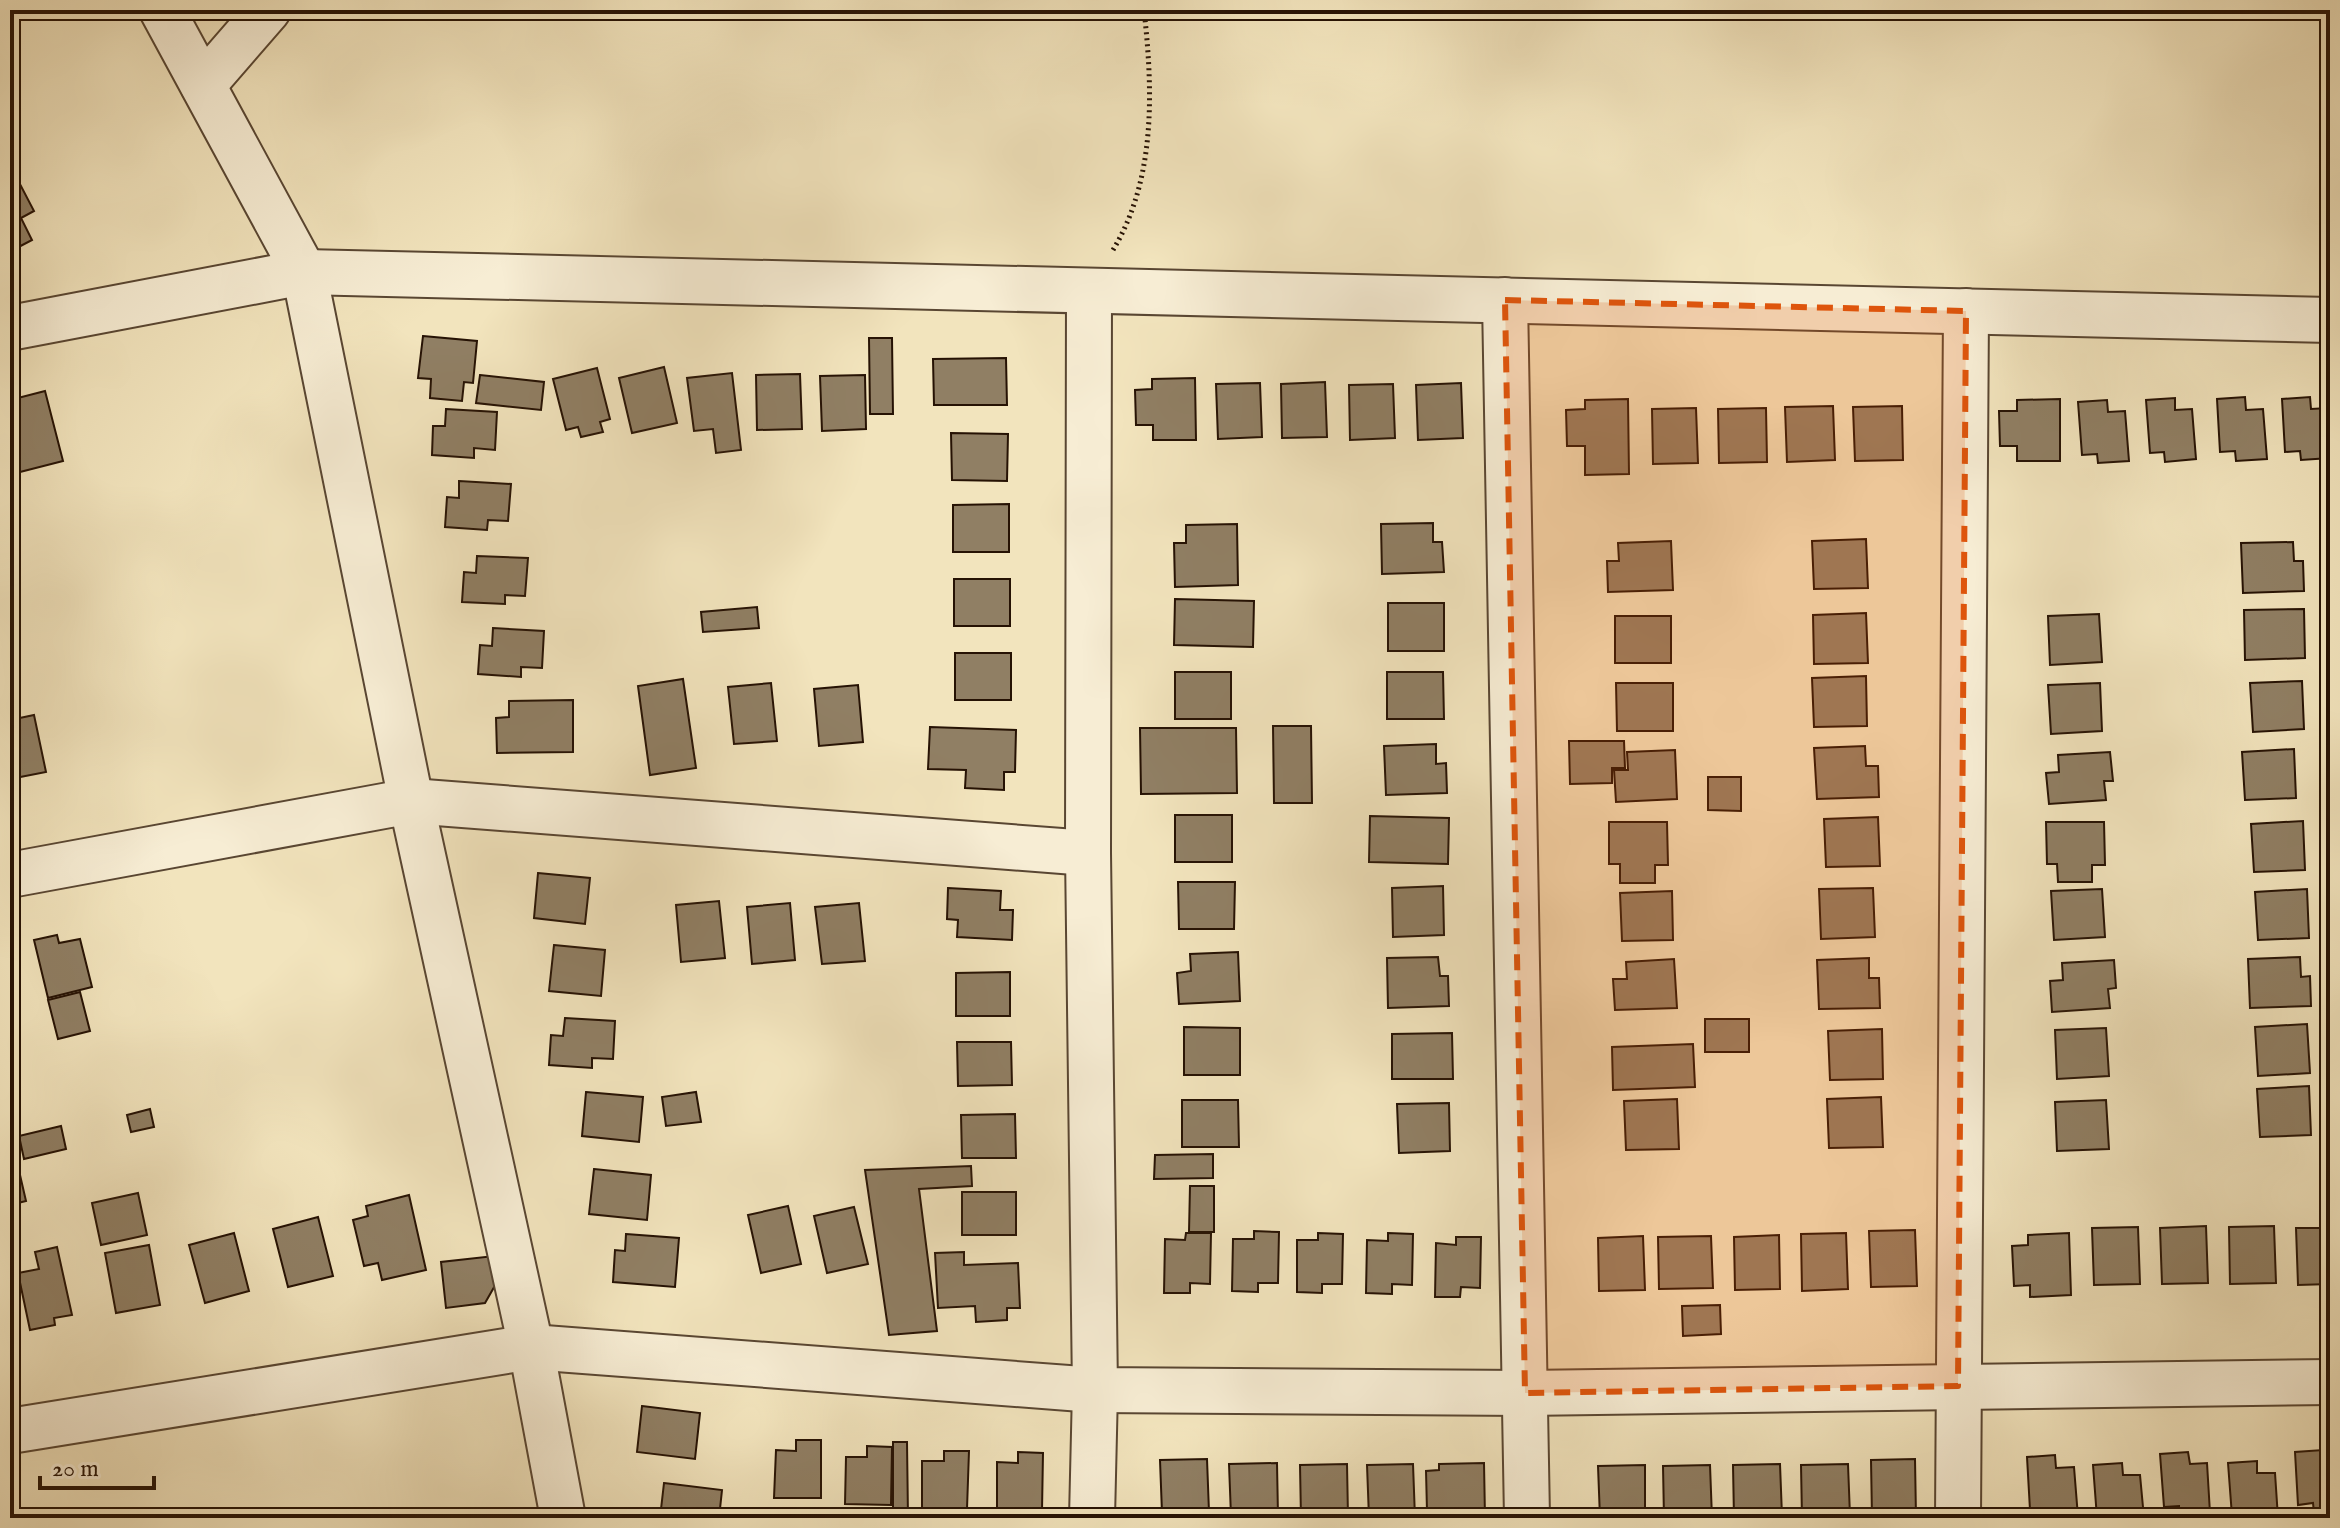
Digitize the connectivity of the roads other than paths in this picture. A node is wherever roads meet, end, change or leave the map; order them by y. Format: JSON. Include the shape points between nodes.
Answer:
{"nodes":[{"id":1,"x":162,"y":10,"type":"edge"},
{"id":2,"x":268,"y":10,"type":"edge"},
{"id":3,"x":203,"y":85,"type":"junction"},
{"id":4,"x":304,"y":272,"type":"junction"},
{"id":5,"x":1089,"y":291,"type":"junction"},
{"id":6,"x":1505,"y":300,"type":"junction"},
{"id":7,"x":1966,"y":311,"type":"junction"},
{"id":8,"x":2330,"y":320,"type":"edge"},
{"id":9,"x":10,"y":328,"type":"edge"},
{"id":10,"x":411,"y":801,"type":"junction"},
{"id":11,"x":1088,"y":853,"type":"junction"},
{"id":12,"x":10,"y":875,"type":"edge"},
{"id":13,"x":531,"y":1347,"type":"junction"},
{"id":14,"x":2330,"y":1382,"type":"edge"},
{"id":15,"x":1958,"y":1386,"type":"junction"},
{"id":16,"x":1095,"y":1390,"type":"junction"},
{"id":17,"x":1525,"y":1393,"type":"junction"},
{"id":18,"x":10,"y":1431,"type":"edge"},
{"id":19,"x":563,"y":1518,"type":"edge"},
{"id":20,"x":1092,"y":1518,"type":"edge"},
{"id":21,"x":1527,"y":1518,"type":"edge"},
{"id":22,"x":1958,"y":1518,"type":"edge"}],
"edges":[{"from":1,"to":3,"type":"street"},
{"from":2,"to":3,"type":"street"},
{"from":3,"to":4,"type":"street"},
{"from":4,"to":5,"type":"street"},
{"from":4,"to":9,"type":"street"},
{"from":4,"to":10,"type":"street"},
{"from":5,"to":6,"type":"street"},
{"from":5,"to":11,"type":"street"},
{"from":6,"to":7,"type":"street"},
{"from":6,"to":17,"type":"street"},
{"from":7,"to":8,"type":"street"},
{"from":7,"to":15,"type":"street"},
{"from":10,"to":11,"type":"street"},
{"from":10,"to":12,"type":"street"},
{"from":10,"to":13,"type":"street"},
{"from":11,"to":16,"type":"street"},
{"from":13,"to":16,"type":"street"},
{"from":13,"to":18,"type":"street"},
{"from":13,"to":19,"type":"street"},
{"from":14,"to":15,"type":"street"},
{"from":15,"to":17,"type":"street"},
{"from":15,"to":22,"type":"street"},
{"from":16,"to":17,"type":"street"},
{"from":16,"to":20,"type":"street"},
{"from":17,"to":21,"type":"street"}]}
